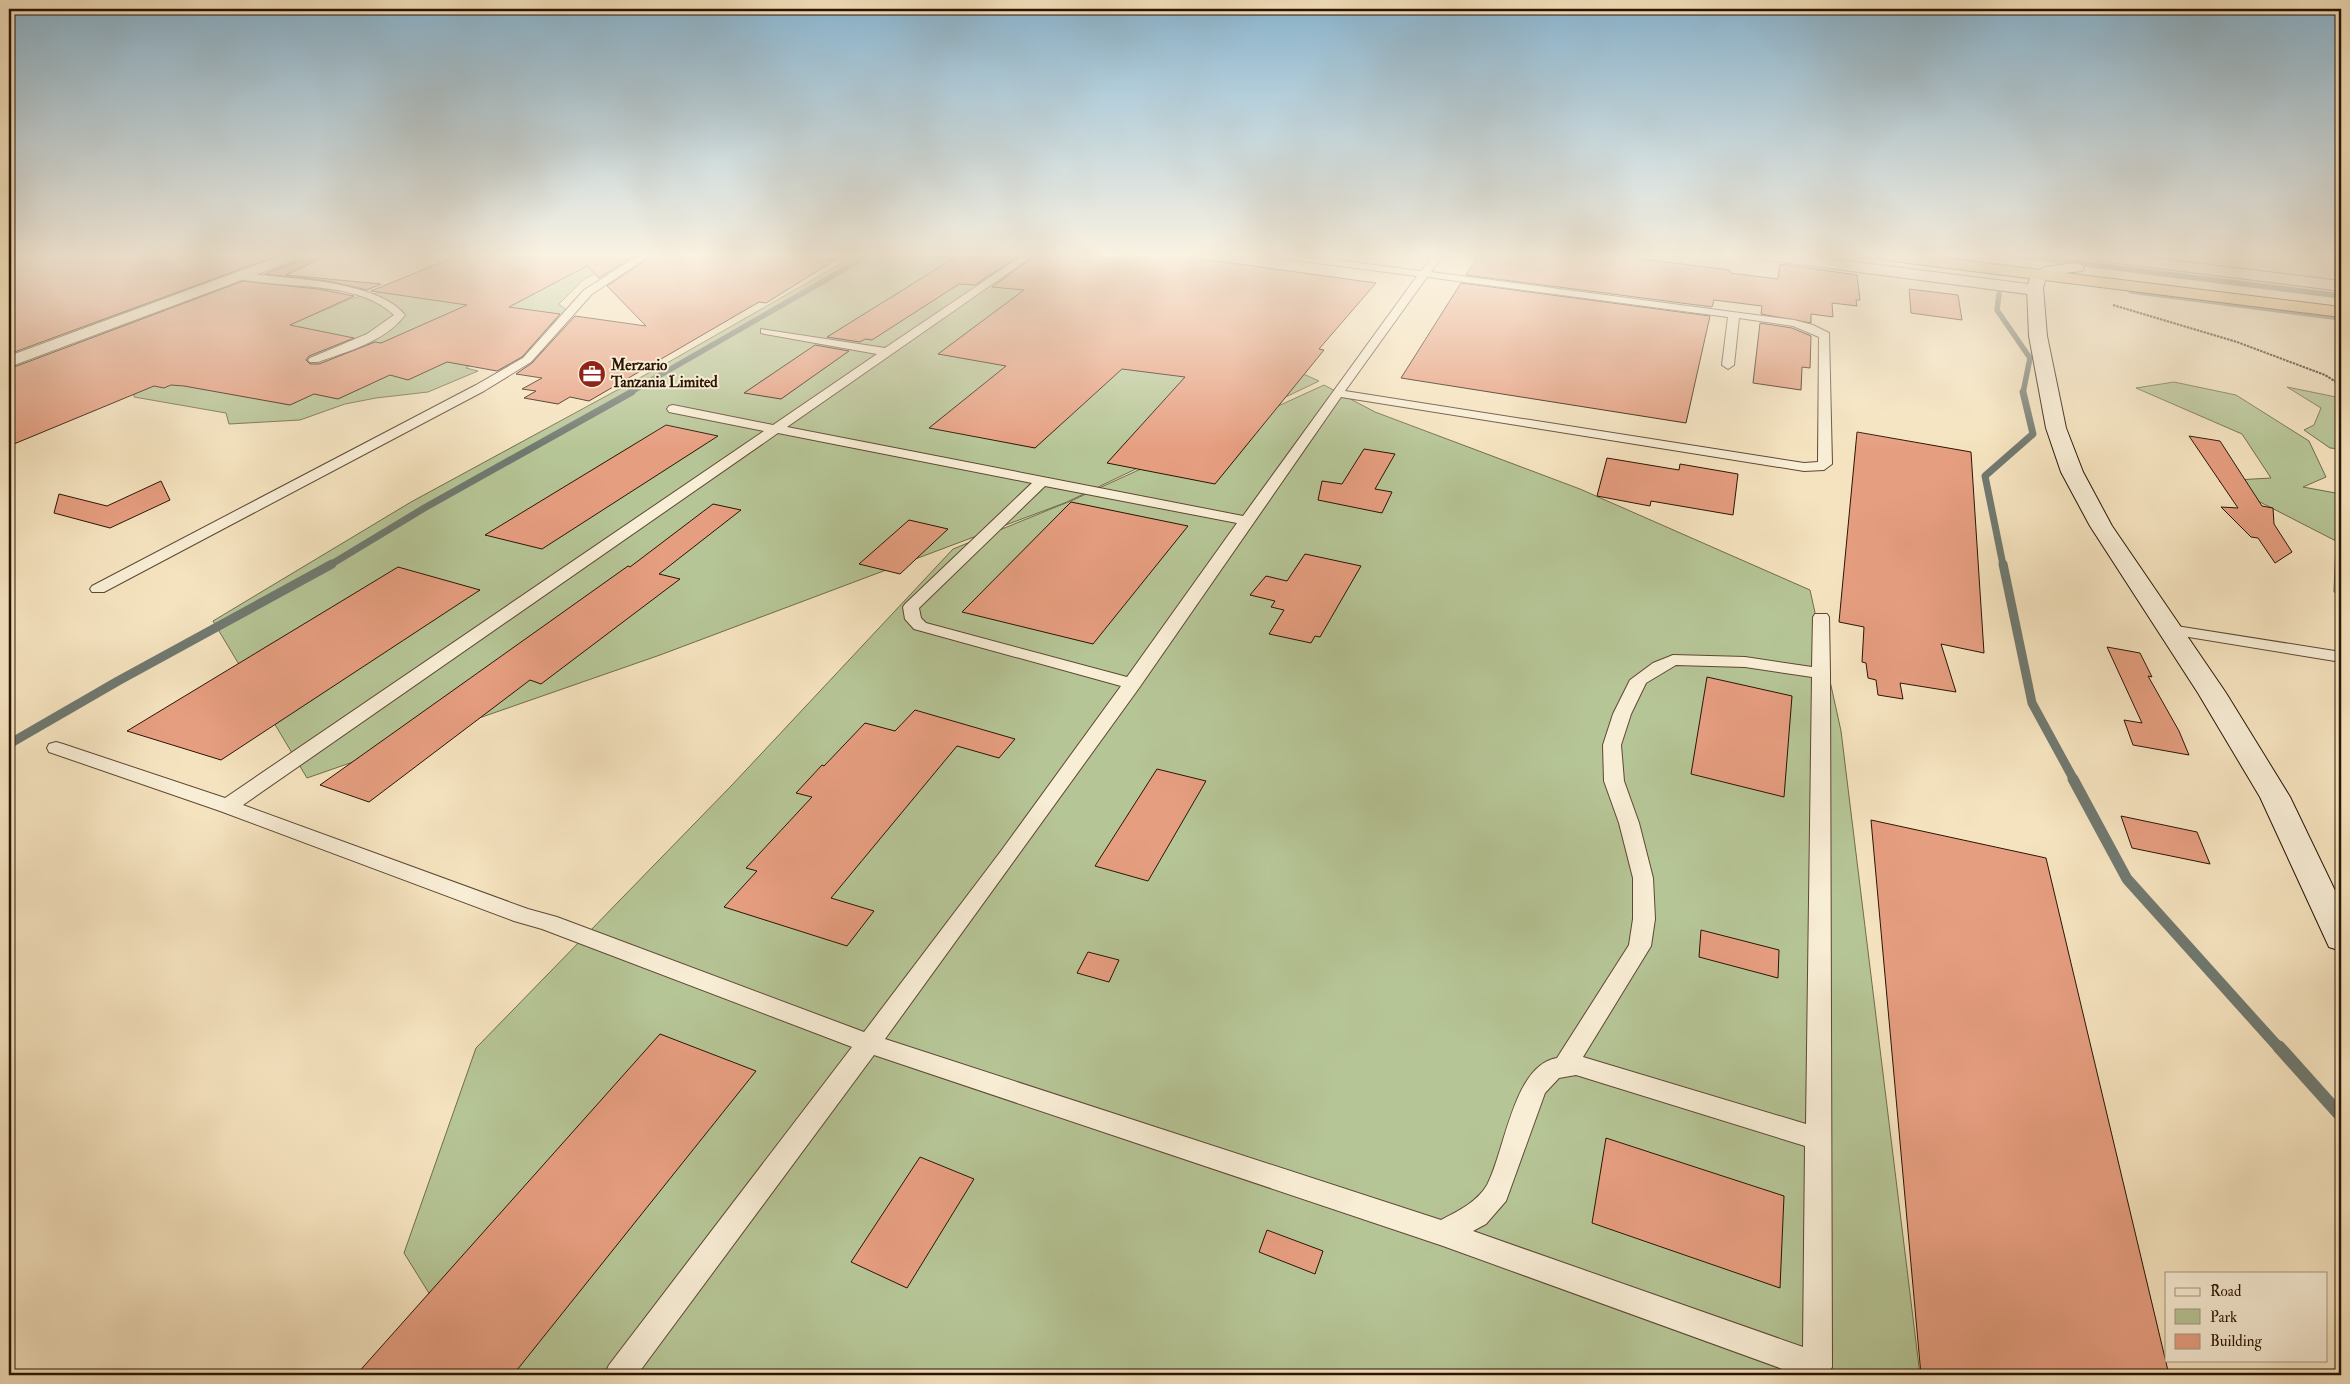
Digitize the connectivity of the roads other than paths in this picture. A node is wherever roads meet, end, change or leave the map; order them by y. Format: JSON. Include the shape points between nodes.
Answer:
{"nodes":[{"id":1,"x":122,"y":320,"type":"edge"},
{"id":2,"x":396,"y":320,"type":"edge"},
{"id":3,"x":563,"y":320,"type":"edge"},
{"id":4,"x":934,"y":320,"type":"edge"},
{"id":5,"x":1391,"y":320,"type":"edge"},
{"id":6,"x":1733,"y":320,"type":"edge"},
{"id":7,"x":1771,"y":320,"type":"edge"},
{"id":8,"x":2038,"y":320,"type":"edge"},
{"id":9,"x":765,"y":331,"type":"dead end"},
{"id":10,"x":887,"y":352,"type":"junction"},
{"id":11,"x":314,"y":360,"type":"dead end"},
{"id":12,"x":9,"y":362,"type":"edge"},
{"id":13,"x":1728,"y":366,"type":"dead end"},
{"id":14,"x":1337,"y":393,"type":"junction"},
{"id":15,"x":673,"y":409,"type":"dead end"},
{"id":16,"x":778,"y":428,"type":"junction"},
{"id":17,"x":1042,"y":481,"type":"junction"},
{"id":18,"x":1247,"y":521,"type":"junction"},
{"id":19,"x":98,"y":589,"type":"dead end"},
{"id":20,"x":1821,"y":617,"type":"dead end"},
{"id":21,"x":2170,"y":630,"type":"junction"},
{"id":22,"x":2341,"y":657,"type":"edge"},
{"id":23,"x":1821,"y":673,"type":"junction"},
{"id":24,"x":1133,"y":684,"type":"junction"},
{"id":25,"x":56,"y":748,"type":"dead end"},
{"id":26,"x":226,"y":806,"type":"junction"},
{"id":27,"x":2341,"y":938,"type":"edge"},
{"id":28,"x":870,"y":1044,"type":"junction"},
{"id":29,"x":1564,"y":1067,"type":"junction"},
{"id":30,"x":1818,"y":1139,"type":"junction"},
{"id":31,"x":1443,"y":1233,"type":"junction"},
{"id":32,"x":619,"y":1375,"type":"edge"}],
"edges":[{"from":1,"to":12,"type":"street"},
{"from":2,"to":11,"type":"lane","via":[[371,336]]},
{"from":3,"to":19,"type":"lane","via":[[527,360],[472,392]]},
{"from":4,"to":10,"type":"lane"},
{"from":5,"to":14,"type":"lane"},
{"from":6,"to":13,"type":"lane"},
{"from":7,"to":14,"type":"lane","via":[[1809,327],[1825,335],[1825,464],[1819,467]]},
{"from":8,"to":21,"type":"street","via":[[2038,336],[2056,428],[2072,472],[2101,526]]},
{"from":9,"to":10,"type":"lane"},
{"from":10,"to":16,"type":"lane"},
{"from":14,"to":18,"type":"lane"},
{"from":15,"to":16,"type":"lane"},
{"from":16,"to":17,"type":"lane"},
{"from":16,"to":26,"type":"lane"},
{"from":17,"to":18,"type":"lane"},
{"from":17,"to":24,"type":"lane","via":[[911,607],[913,619],[920,626]]},
{"from":18,"to":24,"type":"lane"},
{"from":20,"to":23,"type":"lane"},
{"from":21,"to":22,"type":"lane"},
{"from":21,"to":27,"type":"street","via":[[2275,797]]},
{"from":23,"to":29,"type":"lane","via":[[1745,662],[1673,660],[1638,680],[1612,745],[1614,781],[1643,878],[1644,918],[1640,946]]},
{"from":23,"to":30,"type":"lane"},
{"from":24,"to":28,"type":"lane"},
{"from":25,"to":26,"type":"lane"},
{"from":26,"to":28,"type":"lane","via":[[558,926]]},
{"from":28,"to":31,"type":"lane"},
{"from":28,"to":32,"type":"lane"},
{"from":29,"to":30,"type":"lane","via":[[1576,1065]]},
{"from":29,"to":31,"type":"lane","via":[[1552,1069],[1535,1086],[1497,1193],[1478,1215]]},
{"from":30,"to":31,"type":"lane","via":[[1817,1367]]}]}
